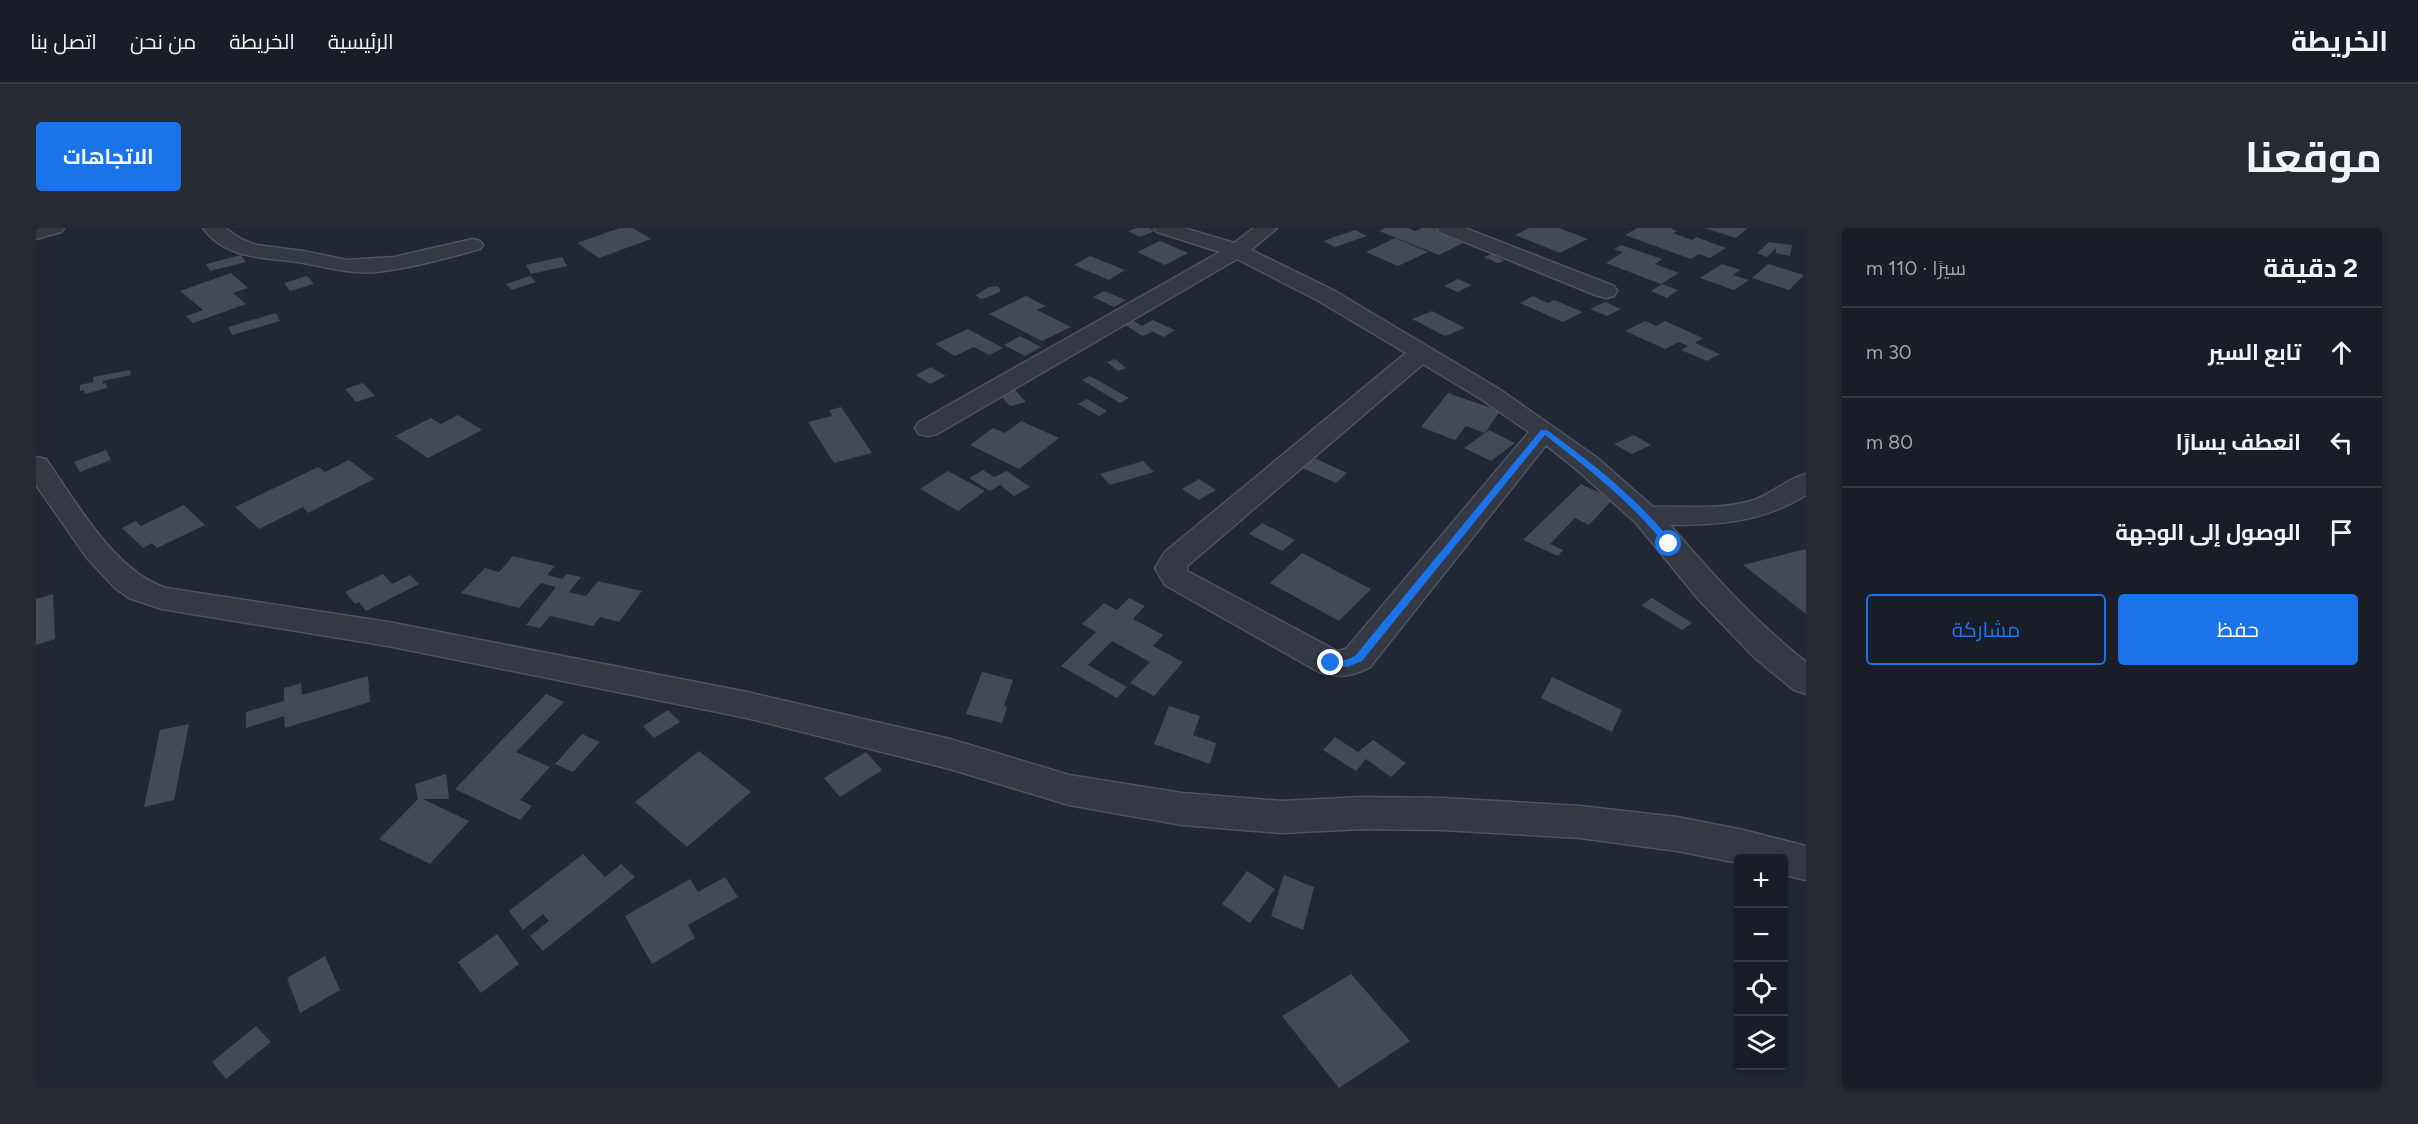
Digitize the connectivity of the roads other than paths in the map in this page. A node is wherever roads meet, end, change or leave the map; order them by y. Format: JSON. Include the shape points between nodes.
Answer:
{"nodes":[{"id":1,"x":54,"y":228,"type":"edge"},
{"id":2,"x":213,"y":228,"type":"edge"},
{"id":3,"x":1164,"y":228,"type":"edge"},
{"id":4,"x":1267,"y":228,"type":"edge"},
{"id":5,"x":1446,"y":228,"type":"edge"},
{"id":6,"x":36,"y":233,"type":"edge"},
{"id":7,"x":473,"y":245,"type":"dead end"},
{"id":8,"x":1237,"y":251,"type":"junction"},
{"id":9,"x":1606,"y":291,"type":"dead end"},
{"id":10,"x":1422,"y":352,"type":"junction"},
{"id":11,"x":928,"y":428,"type":"dead end"},
{"id":12,"x":1544,"y":431,"type":"junction"},
{"id":13,"x":36,"y":465,"type":"edge"},
{"id":14,"x":1806,"y":483,"type":"edge"},
{"id":15,"x":1646,"y":516,"type":"junction"},
{"id":16,"x":1806,"y":681,"type":"edge"},
{"id":17,"x":1806,"y":863,"type":"edge"}],
"edges":[{"from":1,"to":6,"type":"street"},
{"from":2,"to":7,"type":"street","via":[[230,243],[250,251],[347,266],[384,264]]},
{"from":3,"to":8,"type":"street"},
{"from":4,"to":8,"type":"street"},
{"from":5,"to":9,"type":"street"},
{"from":8,"to":10,"type":"street","via":[[1325,295]]},
{"from":8,"to":11,"type":"street"},
{"from":10,"to":12,"type":"street"},
{"from":10,"to":12,"type":"street","via":[[1176,559],[1170,568],[1176,578],[1331,663],[1347,664],[1358,658]]},
{"from":12,"to":15,"type":"street"},
{"from":13,"to":17,"type":"street","via":[[75,521],[121,575],[140,590],[162,598],[388,634],[747,705],[950,754],[1069,790],[1182,809],[1282,817],[1443,814],[1580,822],[1677,834]]},
{"from":14,"to":15,"type":"street","via":[[1755,509],[1724,514]]},
{"from":15,"to":16,"type":"street","via":[[1710,591],[1767,649]]}]}
